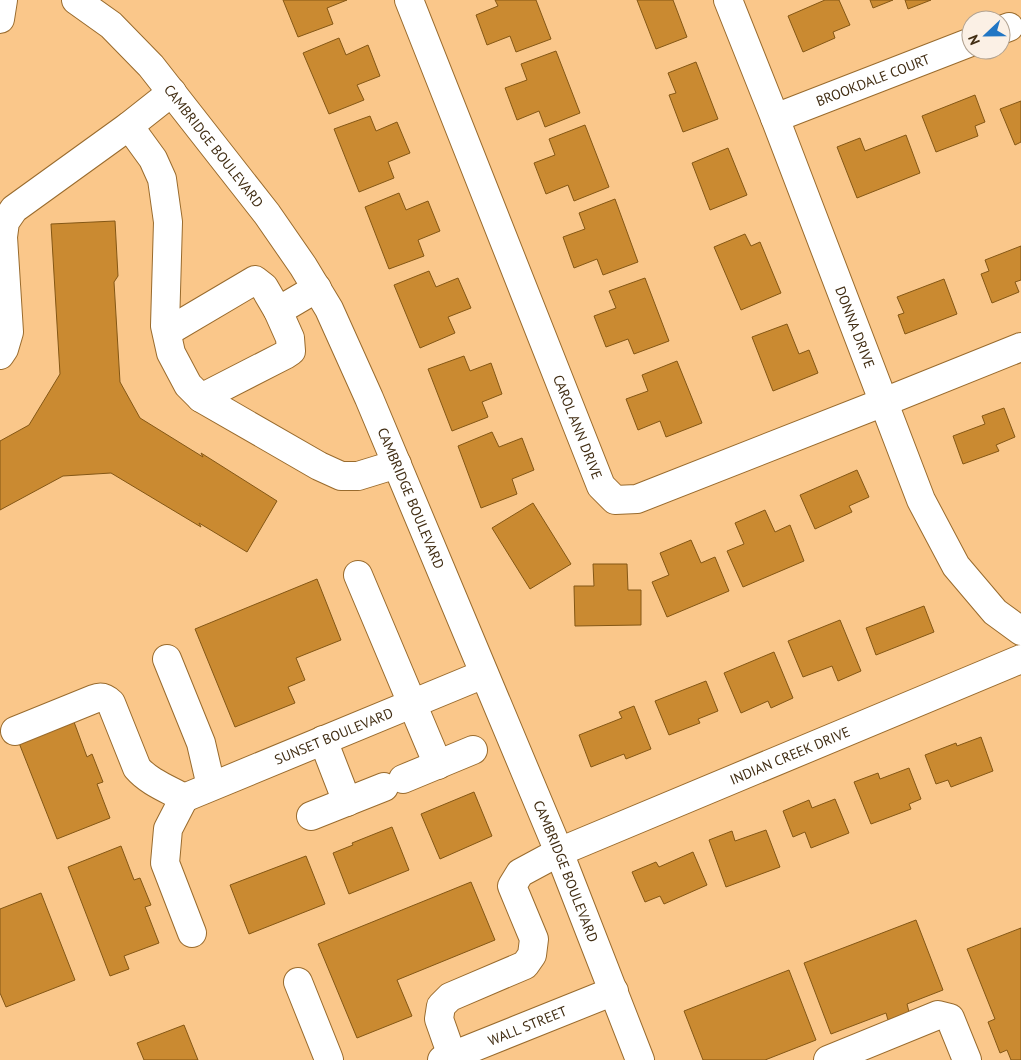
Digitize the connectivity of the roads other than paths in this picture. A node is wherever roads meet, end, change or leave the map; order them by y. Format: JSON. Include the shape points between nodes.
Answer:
{"nodes":[{"id":1,"x":3,"y":0,"type":"edge"},
{"id":2,"x":76,"y":0,"type":"edge"},
{"id":3,"x":409,"y":0,"type":"edge"},
{"id":4,"x":728,"y":0,"type":"edge"},
{"id":5,"x":0,"y":19,"type":"edge"},
{"id":6,"x":961,"y":46,"type":"edge"},
{"id":7,"x":172,"y":92,"type":"junction"},
{"id":8,"x":775,"y":118,"type":"junction"},
{"id":9,"x":129,"y":126,"type":"junction"},
{"id":10,"x":316,"y":288,"type":"junction"},
{"id":11,"x":278,"y":311,"type":"junction"},
{"id":12,"x":166,"y":332,"type":"junction"},
{"id":13,"x":1021,"y":346,"type":"edge"},
{"id":14,"x":0,"y":355,"type":"edge"},
{"id":15,"x":201,"y":398,"type":"junction"},
{"id":16,"x":884,"y":402,"type":"junction"},
{"id":17,"x":397,"y":464,"type":"junction"},
{"id":18,"x":358,"y":576,"type":"dead end"},
{"id":19,"x":1021,"y":630,"type":"edge"},
{"id":20,"x":167,"y":659,"type":"dead end"},
{"id":21,"x":1021,"y":659,"type":"edge"},
{"id":22,"x":484,"y":674,"type":"junction"},
{"id":23,"x":412,"y":704,"type":"junction"},
{"id":24,"x":15,"y":731,"type":"dead end"},
{"id":25,"x":323,"y":740,"type":"junction"},
{"id":26,"x":473,"y":750,"type":"dead end"},
{"id":27,"x":438,"y":765,"type":"junction"},
{"id":28,"x":211,"y":786,"type":"junction"},
{"id":29,"x":184,"y":798,"type":"junction"},
{"id":30,"x":347,"y":802,"type":"junction"},
{"id":31,"x":311,"y":816,"type":"dead end"},
{"id":32,"x":559,"y":852,"type":"junction"},
{"id":33,"x":192,"y":933,"type":"dead end"},
{"id":34,"x":298,"y":982,"type":"dead end"},
{"id":35,"x":614,"y":991,"type":"junction"},
{"id":36,"x":497,"y":1050,"type":"edge"},
{"id":37,"x":447,"y":1058,"type":"edge"},
{"id":38,"x":329,"y":1060,"type":"edge"},
{"id":39,"x":640,"y":1060,"type":"edge"},
{"id":40,"x":828,"y":1060,"type":"edge"},
{"id":41,"x":967,"y":1060,"type":"edge"}],
"edges":[{"from":1,"to":5,"type":"street"},
{"from":2,"to":7,"type":"street","name":"CAMBRIDGE BOULEVARD","via":[[111,25]]},
{"from":3,"to":16,"type":"street","name":"CAROL ANN DRIVE","via":[[602,486],[615,500],[637,500]]},
{"from":4,"to":8,"type":"street","name":"DONNA DRIVE"},
{"from":6,"to":8,"type":"street","name":"BROOKDALE COURT"},
{"from":7,"to":9,"type":"street"},
{"from":7,"to":10,"type":"street","name":"CAMBRIDGE BOULEVARD","via":[[267,214]]},
{"from":8,"to":16,"type":"street","name":"DONNA DRIVE"},
{"from":9,"to":12,"type":"street","via":[[153,159],[162,179],[168,222]]},
{"from":9,"to":14,"type":"street","via":[[14,209],[5,222],[3,237],[9,332]]},
{"from":10,"to":11,"type":"street"},
{"from":10,"to":17,"type":"street","name":"CAMBRIDGE BOULEVARD","via":[[329,309]]},
{"from":11,"to":12,"type":"street","via":[[264,287],[255,280]]},
{"from":11,"to":15,"type":"street","via":[[290,338],[291,351]]},
{"from":12,"to":15,"type":"street","via":[[171,353],[188,385]]},
{"from":13,"to":16,"type":"street","name":"CAROL ANN DRIVE"},
{"from":15,"to":17,"type":"street","via":[[341,476],[358,476]]},
{"from":16,"to":19,"type":"street","name":"DONNA DRIVE","via":[[922,500],[956,566],[995,612]]},
{"from":17,"to":22,"type":"street","name":"CAMBRIDGE BOULEVARD"},
{"from":18,"to":23,"type":"street"},
{"from":20,"to":28,"type":"street","via":[[201,743]]},
{"from":21,"to":32,"type":"street","name":"INDIAN CREEK DRIVE"},
{"from":22,"to":23,"type":"street","name":"SUNSET BOULEVARD"},
{"from":22,"to":32,"type":"street","name":"CAMBRIDGE BOULEVARD"},
{"from":23,"to":25,"type":"street","name":"SUNSET BOULEVARD"},
{"from":23,"to":27,"type":"street"},
{"from":24,"to":29,"type":"street","via":[[94,698],[106,698],[111,703],[137,768],[151,780]]},
{"from":25,"to":28,"type":"street","name":"SUNSET BOULEVARD"},
{"from":25,"to":30,"type":"street"},
{"from":26,"to":27,"type":"street"},
{"from":27,"to":30,"type":"street"},
{"from":28,"to":29,"type":"street","name":"SUNSET BOULEVARD"},
{"from":29,"to":33,"type":"street","via":[[168,829],[165,863]]},
{"from":30,"to":31,"type":"street"},
{"from":32,"to":35,"type":"street","name":"CAMBRIDGE BOULEVARD"},
{"from":32,"to":37,"type":"street","name":"INDIAN CREEK DRIVE","via":[[520,873],[512,886],[534,939],[532,955],[525,965],[450,997],[441,1006],[439,1019]]},
{"from":34,"to":38,"type":"street"},
{"from":35,"to":36,"type":"street","name":"WALL STREET"},
{"from":35,"to":39,"type":"street","name":"CAMBRIDGE BOULEVARD"},
{"from":36,"to":37,"type":"street","name":"WALL STREET"},
{"from":40,"to":41,"type":"street","via":[[938,1015],[950,1018]]}]}
